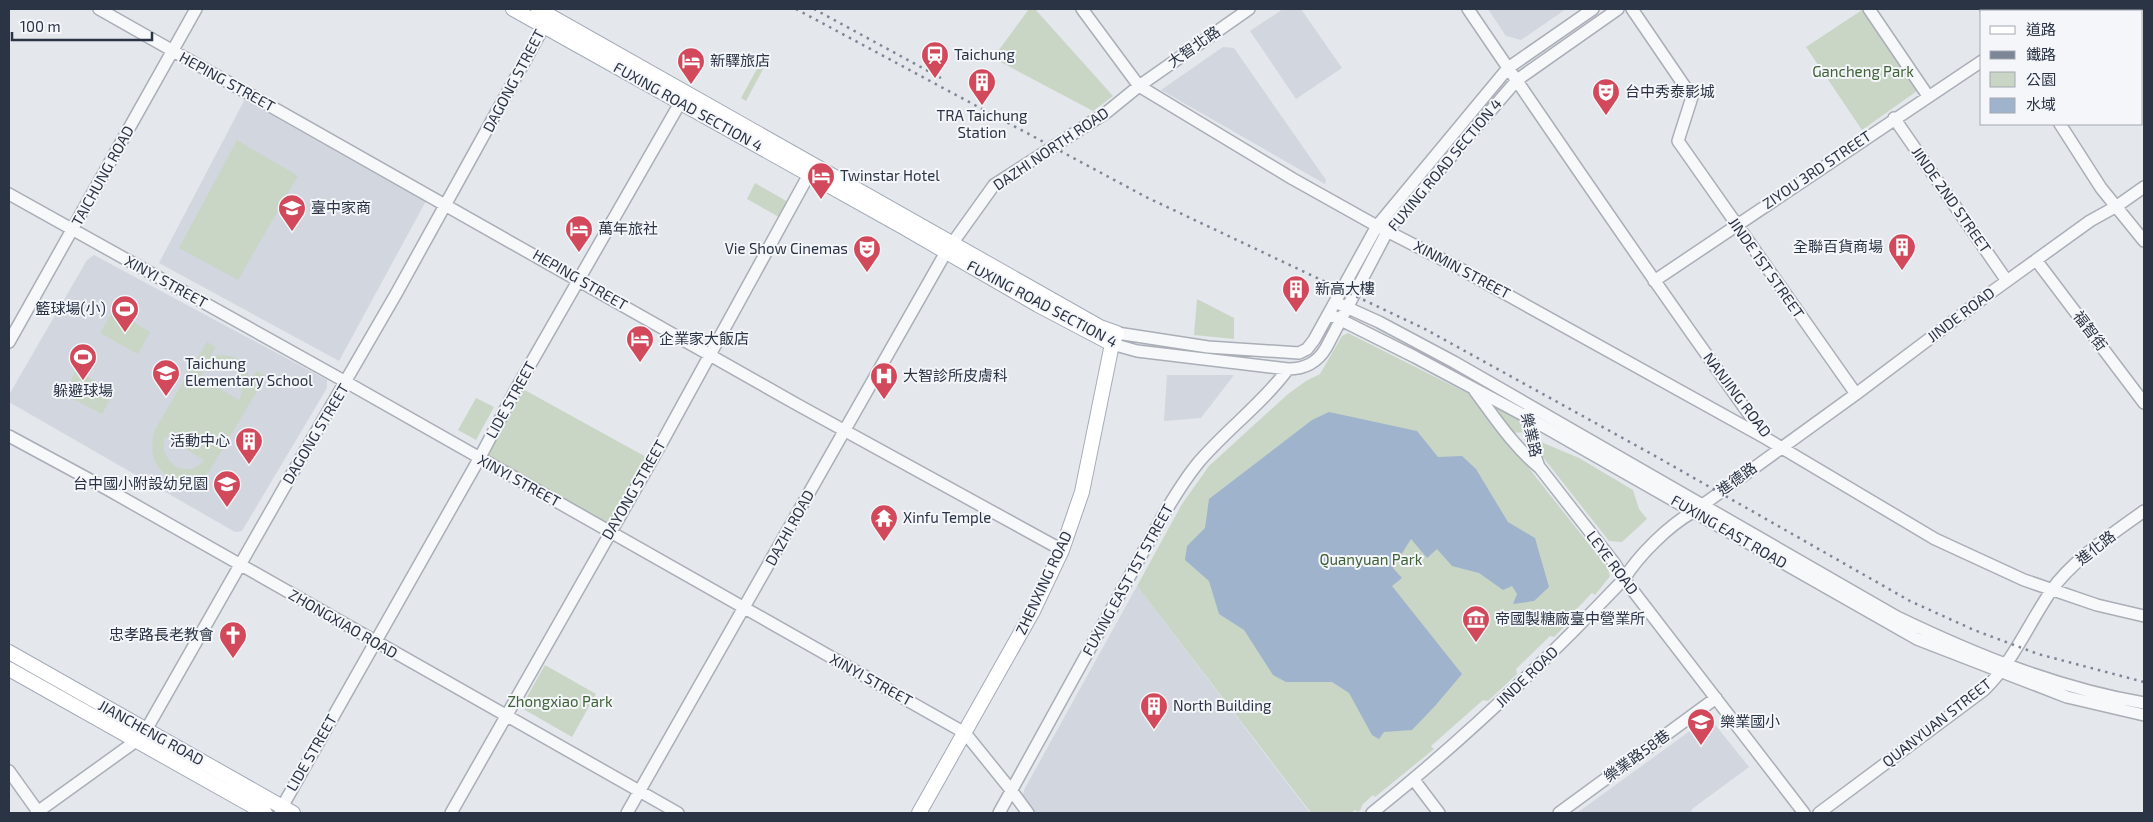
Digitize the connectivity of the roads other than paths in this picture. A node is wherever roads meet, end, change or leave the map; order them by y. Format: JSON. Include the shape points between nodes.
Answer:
{"nodes":[{"id":1,"x":99,"y":9,"type":"edge"},
{"id":2,"x":196,"y":9,"type":"edge"},
{"id":3,"x":513,"y":9,"type":"edge"},
{"id":4,"x":1082,"y":9,"type":"edge"},
{"id":5,"x":1249,"y":9,"type":"edge"},
{"id":6,"x":1468,"y":9,"type":"edge"},
{"id":7,"x":1593,"y":9,"type":"edge"},
{"id":8,"x":1618,"y":9,"type":"edge"},
{"id":9,"x":1632,"y":9,"type":"edge"},
{"id":10,"x":1869,"y":9,"type":"edge"},
{"id":11,"x":544,"y":17,"type":"edge"},
{"id":12,"x":172,"y":51,"type":"junction"},
{"id":13,"x":1980,"y":62,"type":"edge"},
{"id":14,"x":1508,"y":68,"type":"junction"},
{"id":15,"x":1516,"y":80,"type":"junction"},
{"id":16,"x":1139,"y":86,"type":"junction"},
{"id":17,"x":1928,"y":96,"type":"junction"},
{"id":18,"x":683,"y":98,"type":"junction"},
{"id":19,"x":1894,"y":118,"type":"junction"},
{"id":20,"x":2061,"y":125,"type":"edge"},
{"id":21,"x":812,"y":170,"type":"junction"},
{"id":22,"x":2144,"y":187,"type":"edge"},
{"id":23,"x":9,"y":194,"type":"edge"},
{"id":24,"x":445,"y":206,"type":"junction"},
{"id":25,"x":2117,"y":206,"type":"junction"},
{"id":26,"x":1736,"y":225,"type":"junction"},
{"id":27,"x":1382,"y":228,"type":"junction"},
{"id":28,"x":72,"y":229,"type":"junction"},
{"id":29,"x":2144,"y":241,"type":"edge"},
{"id":30,"x":949,"y":248,"type":"junction"},
{"id":31,"x":2036,"y":260,"type":"junction"},
{"id":32,"x":579,"y":279,"type":"junction"},
{"id":33,"x":1654,"y":281,"type":"junction"},
{"id":34,"x":2007,"y":281,"type":"junction"},
{"id":35,"x":1335,"y":302,"type":"junction"},
{"id":36,"x":1346,"y":308,"type":"junction"},
{"id":37,"x":1328,"y":314,"type":"junction"},
{"id":38,"x":1340,"y":320,"type":"junction"},
{"id":39,"x":1114,"y":339,"type":"junction"},
{"id":40,"x":9,"y":342,"type":"edge"},
{"id":41,"x":710,"y":355,"type":"junction"},
{"id":42,"x":1288,"y":369,"type":"junction"},
{"id":43,"x":346,"y":382,"type":"junction"},
{"id":44,"x":1472,"y":387,"type":"junction"},
{"id":45,"x":1856,"y":394,"type":"junction"},
{"id":46,"x":1524,"y":402,"type":"junction"},
{"id":47,"x":2144,"y":403,"type":"edge"},
{"id":48,"x":1527,"y":417,"type":"junction"},
{"id":49,"x":844,"y":428,"type":"junction"},
{"id":50,"x":9,"y":436,"type":"edge"},
{"id":51,"x":1767,"y":439,"type":"junction"},
{"id":52,"x":1781,"y":447,"type":"junction"},
{"id":53,"x":479,"y":459,"type":"junction"},
{"id":54,"x":1540,"y":468,"type":"junction"},
{"id":55,"x":1702,"y":504,"type":"junction"},
{"id":56,"x":2144,"y":511,"type":"edge"},
{"id":57,"x":1693,"y":512,"type":"junction"},
{"id":58,"x":611,"y":532,"type":"junction"},
{"id":59,"x":1062,"y":550,"type":"junction"},
{"id":60,"x":240,"y":564,"type":"junction"},
{"id":61,"x":1624,"y":579,"type":"junction"},
{"id":62,"x":2052,"y":590,"type":"junction"},
{"id":63,"x":744,"y":609,"type":"junction"},
{"id":64,"x":2144,"y":616,"type":"edge"},
{"id":65,"x":374,"y":642,"type":"junction"},
{"id":66,"x":9,"y":652,"type":"edge"},
{"id":67,"x":2003,"y":668,"type":"junction"},
{"id":68,"x":9,"y":669,"type":"edge"},
{"id":69,"x":1716,"y":698,"type":"junction"},
{"id":70,"x":2144,"y":703,"type":"edge"},
{"id":71,"x":2144,"y":715,"type":"edge"},
{"id":72,"x":506,"y":716,"type":"junction"},
{"id":73,"x":146,"y":730,"type":"junction"},
{"id":74,"x":965,"y":733,"type":"junction"},
{"id":75,"x":136,"y":741,"type":"junction"},
{"id":76,"x":9,"y":771,"type":"edge"},
{"id":77,"x":1414,"y":780,"type":"junction"},
{"id":78,"x":1012,"y":790,"type":"junction"},
{"id":79,"x":639,"y":792,"type":"junction"},
{"id":80,"x":285,"y":811,"type":"edge"},
{"id":81,"x":38,"y":813,"type":"edge"},
{"id":82,"x":265,"y":813,"type":"edge"},
{"id":83,"x":451,"y":813,"type":"edge"},
{"id":84,"x":627,"y":813,"type":"edge"},
{"id":85,"x":678,"y":813,"type":"edge"},
{"id":86,"x":919,"y":813,"type":"edge"},
{"id":87,"x":999,"y":813,"type":"edge"},
{"id":88,"x":1028,"y":813,"type":"edge"},
{"id":89,"x":1372,"y":813,"type":"edge"},
{"id":90,"x":1439,"y":813,"type":"edge"},
{"id":91,"x":1559,"y":813,"type":"edge"},
{"id":92,"x":1804,"y":813,"type":"edge"},
{"id":93,"x":1819,"y":813,"type":"edge"}],
"edges":[{"from":1,"to":12,"type":"street","name":"HEPING STREET"},
{"from":2,"to":12,"type":"street","name":"TAICHUNG ROAD"},
{"from":3,"to":11,"type":"main road","name":"FUXING ROAD SECTION 4"},
{"from":4,"to":16,"type":"street","name":"XINMIN STREET"},
{"from":5,"to":16,"type":"street","name":"大智北路"},
{"from":6,"to":14,"type":"street","name":"NANJING ROAD"},
{"from":7,"to":14,"type":"street","name":"FUXING ROAD SECTION 4"},
{"from":8,"to":15,"type":"street","name":"FUXING ROAD SECTION 4"},
{"from":9,"to":26,"type":"street","name":"JINDE 1ST STREET","via":[[1692,98],[1678,141]]},
{"from":10,"to":17,"type":"street"},
{"from":11,"to":18,"type":"main road","name":"FUXING ROAD SECTION 4"},
{"from":11,"to":24,"type":"street","name":"DAGONG STREET"},
{"from":12,"to":24,"type":"street","name":"HEPING STREET"},
{"from":12,"to":28,"type":"street","name":"TAICHUNG ROAD"},
{"from":13,"to":17,"type":"street","name":"ZIYOU 3RD STREET"},
{"from":14,"to":15,"type":"street","name":"NANJING ROAD"},
{"from":14,"to":27,"type":"street","name":"FUXING ROAD SECTION 4"},
{"from":15,"to":27,"type":"street","name":"FUXING ROAD SECTION 4"},
{"from":15,"to":33,"type":"street","name":"NANJING ROAD"},
{"from":16,"to":27,"type":"street","name":"XINMIN STREET","via":[[1293,179]]},
{"from":16,"to":30,"type":"street","name":"DAZHI NORTH ROAD","via":[[1107,112],[994,185]]},
{"from":17,"to":19,"type":"street","name":"ZIYOU 3RD STREET"},
{"from":18,"to":21,"type":"main road","name":"FUXING ROAD SECTION 4"},
{"from":18,"to":32,"type":"street","name":"LIDE STREET"},
{"from":19,"to":26,"type":"street","name":"ZIYOU 3RD STREET"},
{"from":19,"to":34,"type":"street","name":"JINDE 2ND STREET"},
{"from":20,"to":25,"type":"street","via":[[2101,188]]},
{"from":21,"to":30,"type":"main road","name":"FUXING ROAD SECTION 4"},
{"from":21,"to":41,"type":"street","name":"DAYONG STREET"},
{"from":22,"to":25,"type":"street","name":"JINDE ROAD"},
{"from":23,"to":28,"type":"street","name":"XINYI STREET"},
{"from":24,"to":32,"type":"street","name":"HEPING STREET"},
{"from":24,"to":43,"type":"street","name":"DAGONG STREET"},
{"from":25,"to":29,"type":"street"},
{"from":25,"to":31,"type":"street","name":"JINDE ROAD"},
{"from":26,"to":33,"type":"street","name":"ZIYOU 3RD STREET"},
{"from":26,"to":45,"type":"street","name":"JINDE 1ST STREET"},
{"from":27,"to":35,"type":"street","name":"FUXING ROAD SECTION 4"},
{"from":27,"to":36,"type":"street","name":"FUXING ROAD SECTION 4"},
{"from":27,"to":51,"type":"street","name":"XINMIN STREET","via":[[1457,266]]},
{"from":28,"to":40,"type":"street","name":"TAICHUNG ROAD"},
{"from":28,"to":43,"type":"street","name":"XINYI STREET"},
{"from":30,"to":39,"type":"main road","name":"FUXING ROAD SECTION 4","via":[[1100,328]]},
{"from":30,"to":49,"type":"street","name":"DAZHI ROAD"},
{"from":31,"to":34,"type":"street","name":"JINDE ROAD"},
{"from":31,"to":47,"type":"street","name":"福智街"},
{"from":32,"to":41,"type":"street","name":"HEPING STREET"},
{"from":32,"to":53,"type":"street","name":"LIDE STREET"},
{"from":33,"to":51,"type":"street","name":"NANJING ROAD"},
{"from":34,"to":45,"type":"street","name":"JINDE ROAD"},
{"from":35,"to":36,"type":"street","name":"FUXING EAST ROAD"},
{"from":35,"to":37,"type":"street","name":"FUXING ROAD SECTION 4"},
{"from":36,"to":38,"type":"street","name":"FUXING ROAD SECTION 4"},
{"from":36,"to":46,"type":"street","name":"FUXING EAST ROAD","via":[[1426,346]]},
{"from":37,"to":38,"type":"street","name":"FUXING EAST ROAD"},
{"from":37,"to":39,"type":"street","name":"FUXING ROAD SECTION 4","via":[[1310,345],[1299,353]]},
{"from":38,"to":42,"type":"street","name":"FUXING ROAD SECTION 4","via":[[1317,359],[1303,368]]},
{"from":38,"to":44,"type":"street","name":"FUXING EAST ROAD"},
{"from":39,"to":42,"type":"street","name":"FUXING ROAD SECTION 4","via":[[1137,351]]},
{"from":39,"to":59,"type":"main road","name":"ZHENXING ROAD","via":[[1082,492]]},
{"from":41,"to":49,"type":"street","name":"HEPING STREET"},
{"from":41,"to":58,"type":"street","name":"DAYONG STREET"},
{"from":42,"to":78,"type":"street","name":"FUXING EAST 1ST STREET","via":[[1184,481]]},
{"from":43,"to":53,"type":"street","name":"XINYI STREET"},
{"from":43,"to":60,"type":"street","name":"DAGONG STREET"},
{"from":44,"to":48,"type":"street","name":"FUXING EAST ROAD"},
{"from":44,"to":54,"type":"street","name":"LEYE ROAD","via":[[1511,439]]},
{"from":45,"to":52,"type":"street","name":"JINDE ROAD"},
{"from":46,"to":48,"type":"street","name":"樂業路"},
{"from":46,"to":55,"type":"street","name":"FUXING EAST ROAD"},
{"from":48,"to":54,"type":"street","name":"樂業路"},
{"from":48,"to":57,"type":"street","name":"FUXING EAST ROAD"},
{"from":49,"to":59,"type":"street","name":"HEPING STREET"},
{"from":49,"to":63,"type":"street","name":"DAZHI ROAD"},
{"from":50,"to":60,"type":"street","name":"ZHONGXIAO ROAD"},
{"from":51,"to":52,"type":"street","name":"NANJING ROAD"},
{"from":52,"to":55,"type":"street","name":"進德路"},
{"from":52,"to":62,"type":"street","name":"NANJING ROAD","via":[[1935,539]]},
{"from":53,"to":58,"type":"street","name":"XINYI STREET"},
{"from":53,"to":65,"type":"street","name":"LIDE STREET"},
{"from":54,"to":61,"type":"street","name":"LEYE ROAD"},
{"from":55,"to":57,"type":"street","name":"進德路"},
{"from":55,"to":67,"type":"street","name":"FUXING EAST ROAD","via":[[1897,617]]},
{"from":56,"to":62,"type":"street","name":"進化路","via":[[2071,568]]},
{"from":57,"to":61,"type":"street","name":"JINDE ROAD","via":[[1681,518],[1633,564]]},
{"from":57,"to":67,"type":"street","name":"FUXING EAST ROAD","via":[[1917,639]]},
{"from":58,"to":63,"type":"street","name":"XINYI STREET"},
{"from":58,"to":72,"type":"street","name":"DAYONG STREET"},
{"from":59,"to":74,"type":"main road","name":"ZHENXING ROAD","via":[[1033,611]]},
{"from":60,"to":65,"type":"street","name":"ZHONGXIAO ROAD"},
{"from":60,"to":73,"type":"street","name":"DAGONG STREET"},
{"from":61,"to":69,"type":"street","name":"LEYE ROAD"},
{"from":61,"to":77,"type":"street","name":"JINDE ROAD","via":[[1518,687]]},
{"from":62,"to":64,"type":"street","name":"NANJING ROAD"},
{"from":62,"to":67,"type":"street","name":"QUANYUAN STREET"},
{"from":63,"to":74,"type":"street","name":"XINYI STREET"},
{"from":63,"to":79,"type":"street","name":"DAZHI ROAD"},
{"from":65,"to":72,"type":"street","name":"ZHONGXIAO ROAD"},
{"from":65,"to":80,"type":"street","name":"LIDE STREET"},
{"from":66,"to":73,"type":"main road","name":"JIANCHENG ROAD"},
{"from":67,"to":70,"type":"street","name":"FUXING EAST ROAD","via":[[2081,690]]},
{"from":67,"to":71,"type":"street","name":"FUXING EAST ROAD","via":[[2067,697]]},
{"from":67,"to":93,"type":"street","name":"QUANYUAN STREET","via":[[1984,690]]},
{"from":68,"to":75,"type":"main road","name":"JIANCHENG ROAD"},
{"from":69,"to":91,"type":"street","name":"樂業路58巷"},
{"from":69,"to":92,"type":"street","name":"LEYE ROAD"},
{"from":72,"to":79,"type":"street","name":"ZHONGXIAO ROAD"},
{"from":72,"to":83,"type":"street","name":"DAYONG STREET"},
{"from":73,"to":75,"type":"street","name":"DAGONG STREET"},
{"from":73,"to":80,"type":"main road","name":"JIANCHENG ROAD"},
{"from":74,"to":78,"type":"street"},
{"from":74,"to":86,"type":"main road","name":"ZHENXING ROAD"},
{"from":75,"to":81,"type":"street","name":"DAGONG STREET"},
{"from":75,"to":82,"type":"main road","name":"JIANCHENG ROAD"},
{"from":76,"to":81,"type":"street"},
{"from":77,"to":89,"type":"street","name":"JINDE ROAD"},
{"from":77,"to":90,"type":"street"},
{"from":78,"to":87,"type":"street","name":"FUXING EAST 1ST STREET"},
{"from":78,"to":88,"type":"street"},
{"from":79,"to":84,"type":"street","name":"DAZHI ROAD"},
{"from":79,"to":85,"type":"street","name":"ZHONGXIAO ROAD"}]}
